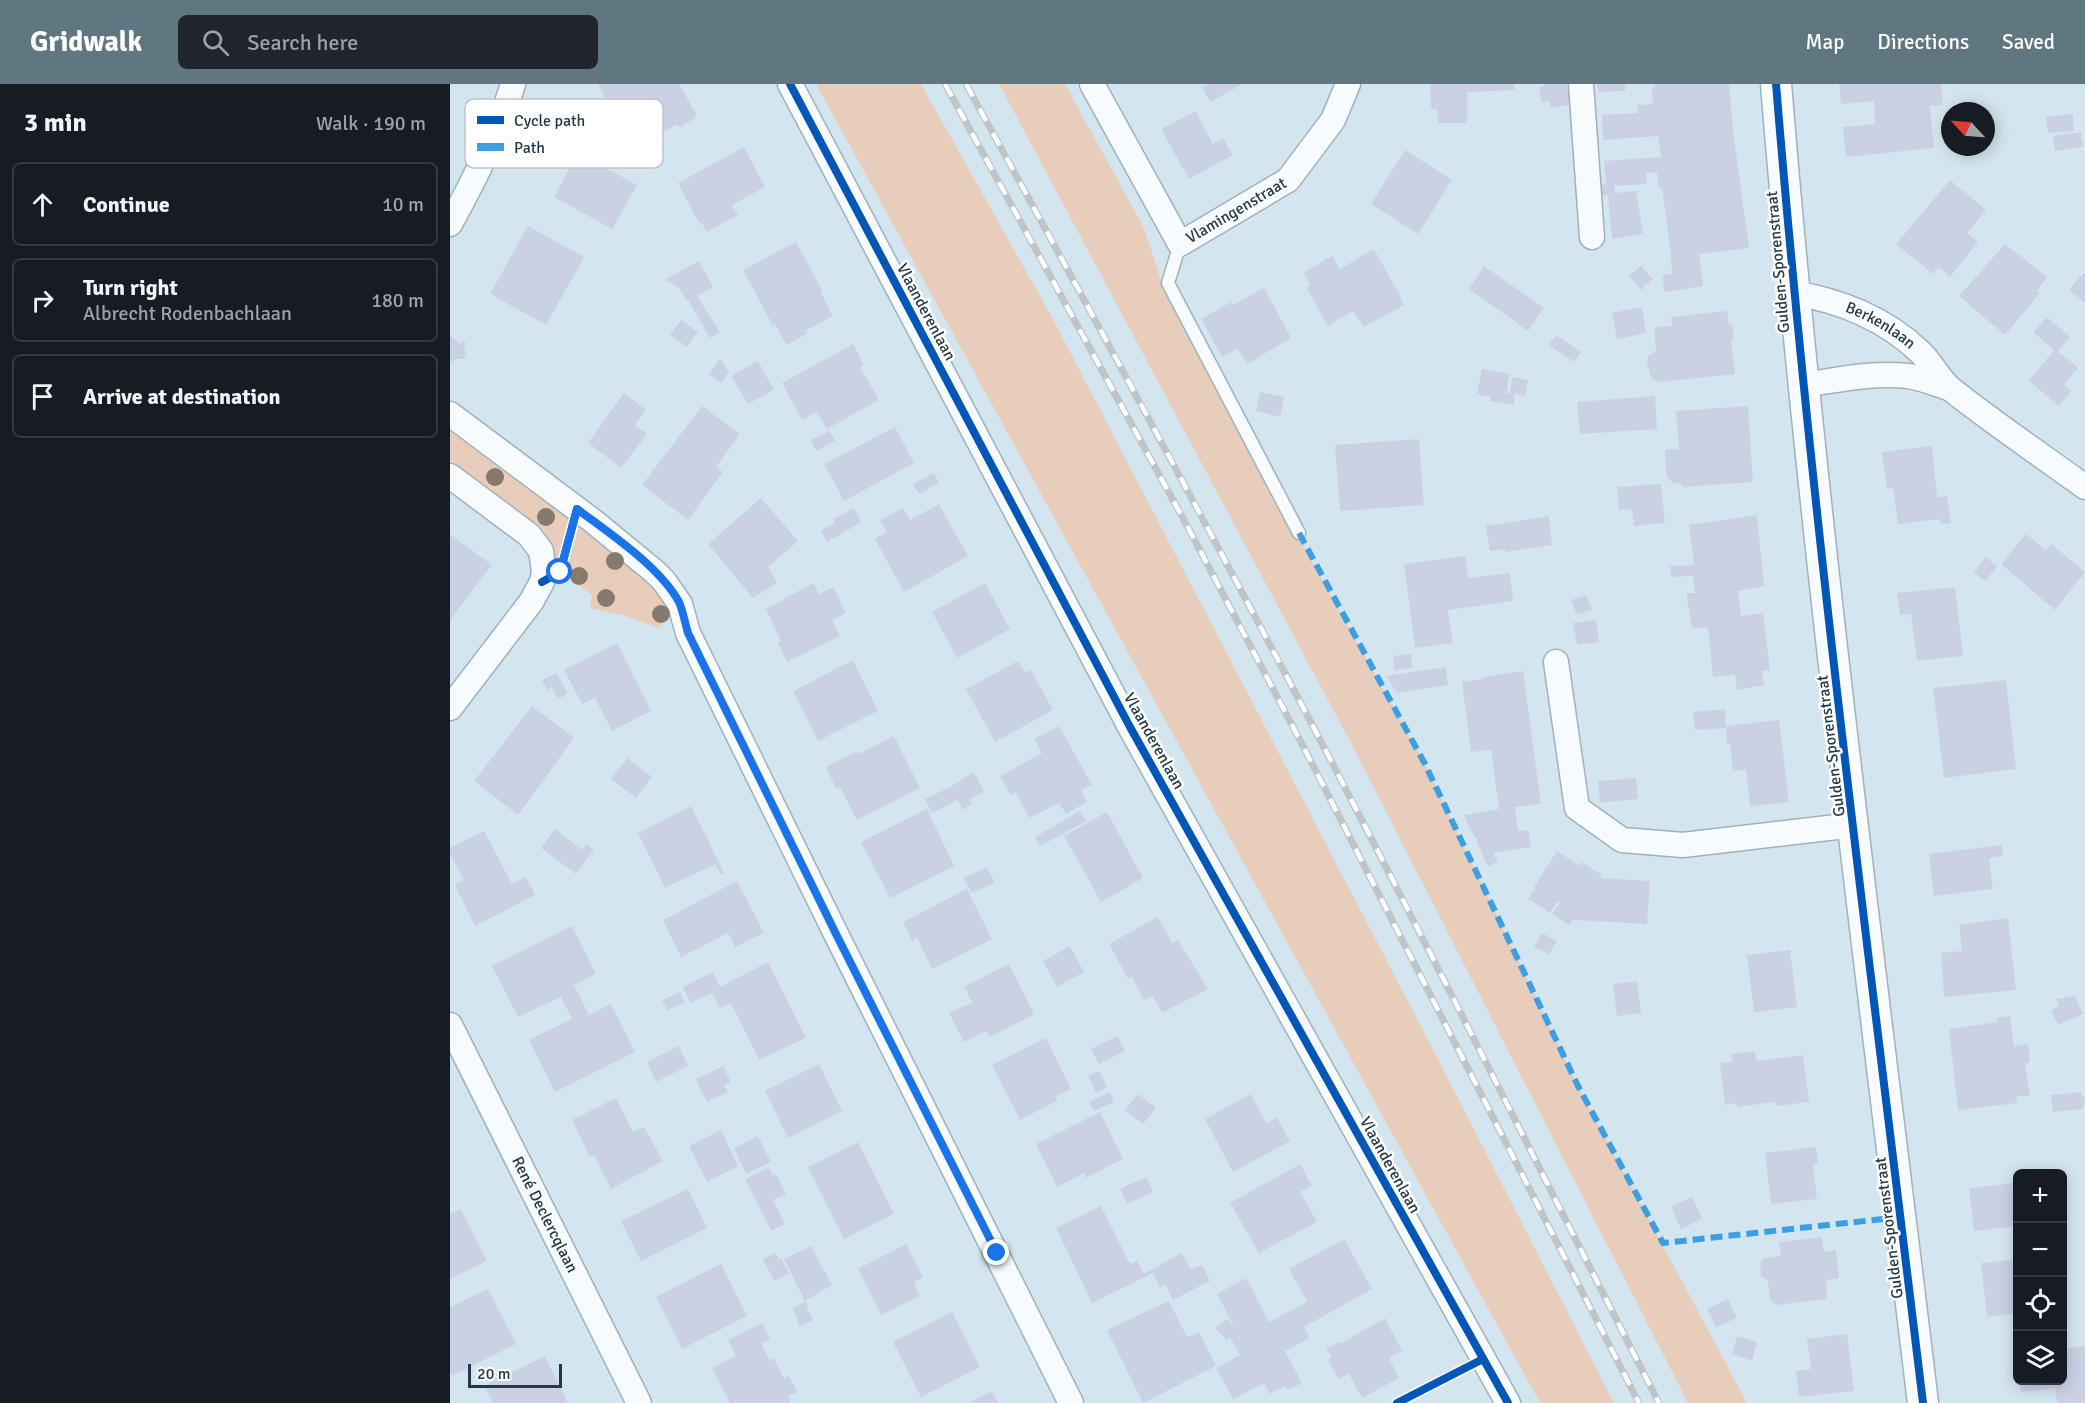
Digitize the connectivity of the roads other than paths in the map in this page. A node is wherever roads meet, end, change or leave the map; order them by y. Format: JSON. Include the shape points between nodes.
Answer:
{"nodes":[{"id":1,"x":513,"y":84,"type":"edge"},
{"id":2,"x":790,"y":84,"type":"edge"},
{"id":3,"x":1092,"y":84,"type":"edge"},
{"id":4,"x":1348,"y":84,"type":"edge"},
{"id":5,"x":1581,"y":84,"type":"edge"},
{"id":6,"x":1776,"y":84,"type":"edge"},
{"id":7,"x":508,"y":99,"type":"edge"},
{"id":8,"x":479,"y":168,"type":"edge"},
{"id":9,"x":450,"y":224,"type":"edge"},
{"id":10,"x":1593,"y":237,"type":"dead end"},
{"id":11,"x":1180,"y":244,"type":"junction"},
{"id":12,"x":1793,"y":293,"type":"junction"},
{"id":13,"x":1803,"y":385,"type":"junction"},
{"id":14,"x":1949,"y":388,"type":"junction"},
{"id":15,"x":450,"y":414,"type":"edge"},
{"id":16,"x":450,"y":476,"type":"edge"},
{"id":17,"x":2085,"y":487,"type":"edge"},
{"id":18,"x":1299,"y":533,"type":"dead end"},
{"id":19,"x":1556,"y":662,"type":"dead end"},
{"id":20,"x":450,"y":708,"type":"edge"},
{"id":21,"x":1854,"y":825,"type":"junction"},
{"id":22,"x":450,"y":1025,"type":"edge"},
{"id":23,"x":639,"y":1403,"type":"edge"},
{"id":24,"x":1071,"y":1403,"type":"edge"},
{"id":25,"x":1508,"y":1403,"type":"edge"},
{"id":26,"x":1923,"y":1403,"type":"edge"}],
"edges":[{"from":1,"to":7,"type":"street"},
{"from":2,"to":25,"type":"street","name":"Vlaanderenlaan","via":[[1131,727]]},
{"from":3,"to":11,"type":"street","name":"Vlamingenstraat"},
{"from":4,"to":11,"type":"street","name":"Vlamingenstraat","via":[[1333,120],[1288,180]]},
{"from":5,"to":10,"type":"street"},
{"from":6,"to":12,"type":"street","name":"Gulden-Sporenstraat"},
{"from":8,"to":9,"type":"street"},
{"from":11,"to":18,"type":"lane","via":[[1167,283]]},
{"from":12,"to":13,"type":"street","name":"Gulden-Sporenstraat"},
{"from":12,"to":14,"type":"street","name":"Berkenlaan","via":[[1841,305],[1893,331],[1920,352]]},
{"from":13,"to":14,"type":"street","name":"Berkenlaan","via":[[1885,375],[1910,377]]},
{"from":13,"to":21,"type":"street","name":"Gulden-Sporenstraat"},
{"from":14,"to":17,"type":"street","name":"Berkenlaan"},
{"from":15,"to":24,"type":"street","via":[[655,572],[680,604],[688,633]]},
{"from":16,"to":20,"type":"street","via":[[521,528],[536,543],[544,561],[542,582],[531,602]]},
{"from":19,"to":21,"type":"street","name":"Gulden-Sporenstraat","via":[[1577,808],[1622,840],[1683,845]]},
{"from":21,"to":26,"type":"street","name":"Gulden-Sporenstraat"},
{"from":22,"to":23,"type":"street","name":"René Declercqlaan"}]}
